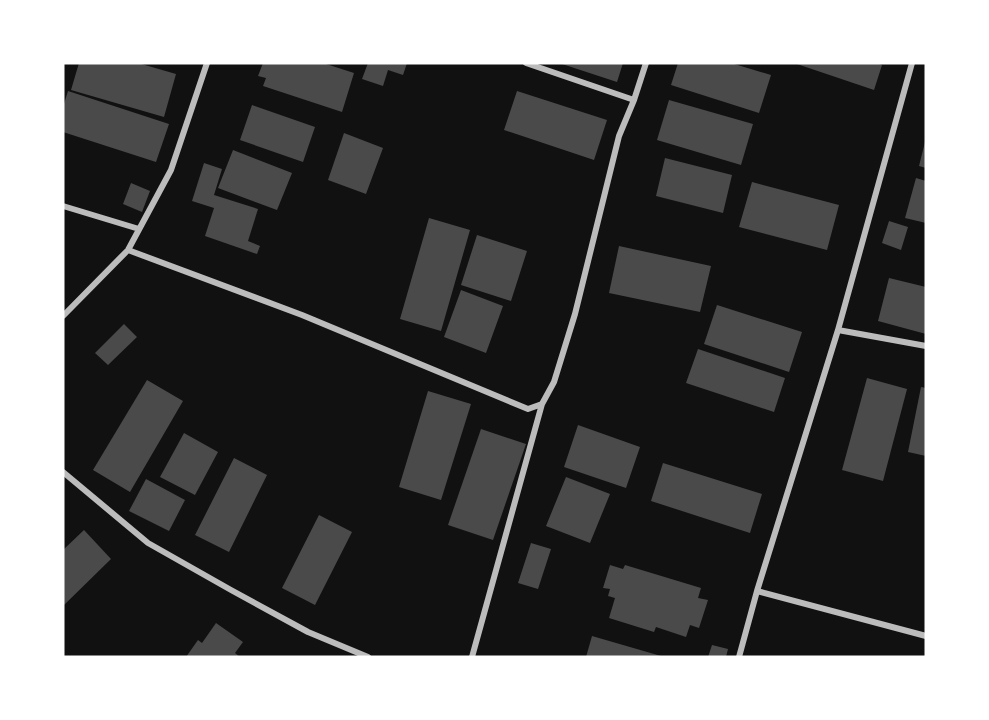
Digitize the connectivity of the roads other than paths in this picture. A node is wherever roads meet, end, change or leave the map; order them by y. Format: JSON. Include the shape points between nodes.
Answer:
{"nodes":[{"id":1,"x":207,"y":63,"type":"edge"},
{"id":2,"x":526,"y":63,"type":"edge"},
{"id":3,"x":646,"y":63,"type":"edge"},
{"id":4,"x":912,"y":63,"type":"edge"},
{"id":5,"x":634,"y":100,"type":"junction"},
{"id":6,"x":63,"y":206,"type":"edge"},
{"id":7,"x":139,"y":229,"type":"junction"},
{"id":8,"x":128,"y":250,"type":"junction"},
{"id":9,"x":63,"y":316,"type":"edge"},
{"id":10,"x":838,"y":330,"type":"junction"},
{"id":11,"x":926,"y":346,"type":"edge"},
{"id":12,"x":542,"y":404,"type":"junction"},
{"id":13,"x":63,"y":472,"type":"edge"},
{"id":14,"x":756,"y":591,"type":"junction"},
{"id":15,"x":926,"y":636,"type":"edge"},
{"id":16,"x":368,"y":657,"type":"edge"},
{"id":17,"x":472,"y":657,"type":"edge"},
{"id":18,"x":739,"y":657,"type":"edge"}],
"edges":[{"from":1,"to":7,"type":"street","via":[[171,170]]},
{"from":2,"to":5,"type":"street"},
{"from":3,"to":5,"type":"street"},
{"from":4,"to":10,"type":"street"},
{"from":5,"to":12,"type":"street","via":[[619,136],[575,314],[554,382]]},
{"from":6,"to":7,"type":"street"},
{"from":7,"to":8,"type":"street"},
{"from":8,"to":9,"type":"street"},
{"from":8,"to":12,"type":"street","via":[[302,315],[528,409]]},
{"from":10,"to":11,"type":"street"},
{"from":10,"to":14,"type":"street"},
{"from":12,"to":17,"type":"street"},
{"from":13,"to":16,"type":"street","via":[[148,543],[308,632]]},
{"from":14,"to":15,"type":"street"},
{"from":14,"to":18,"type":"street"}]}
